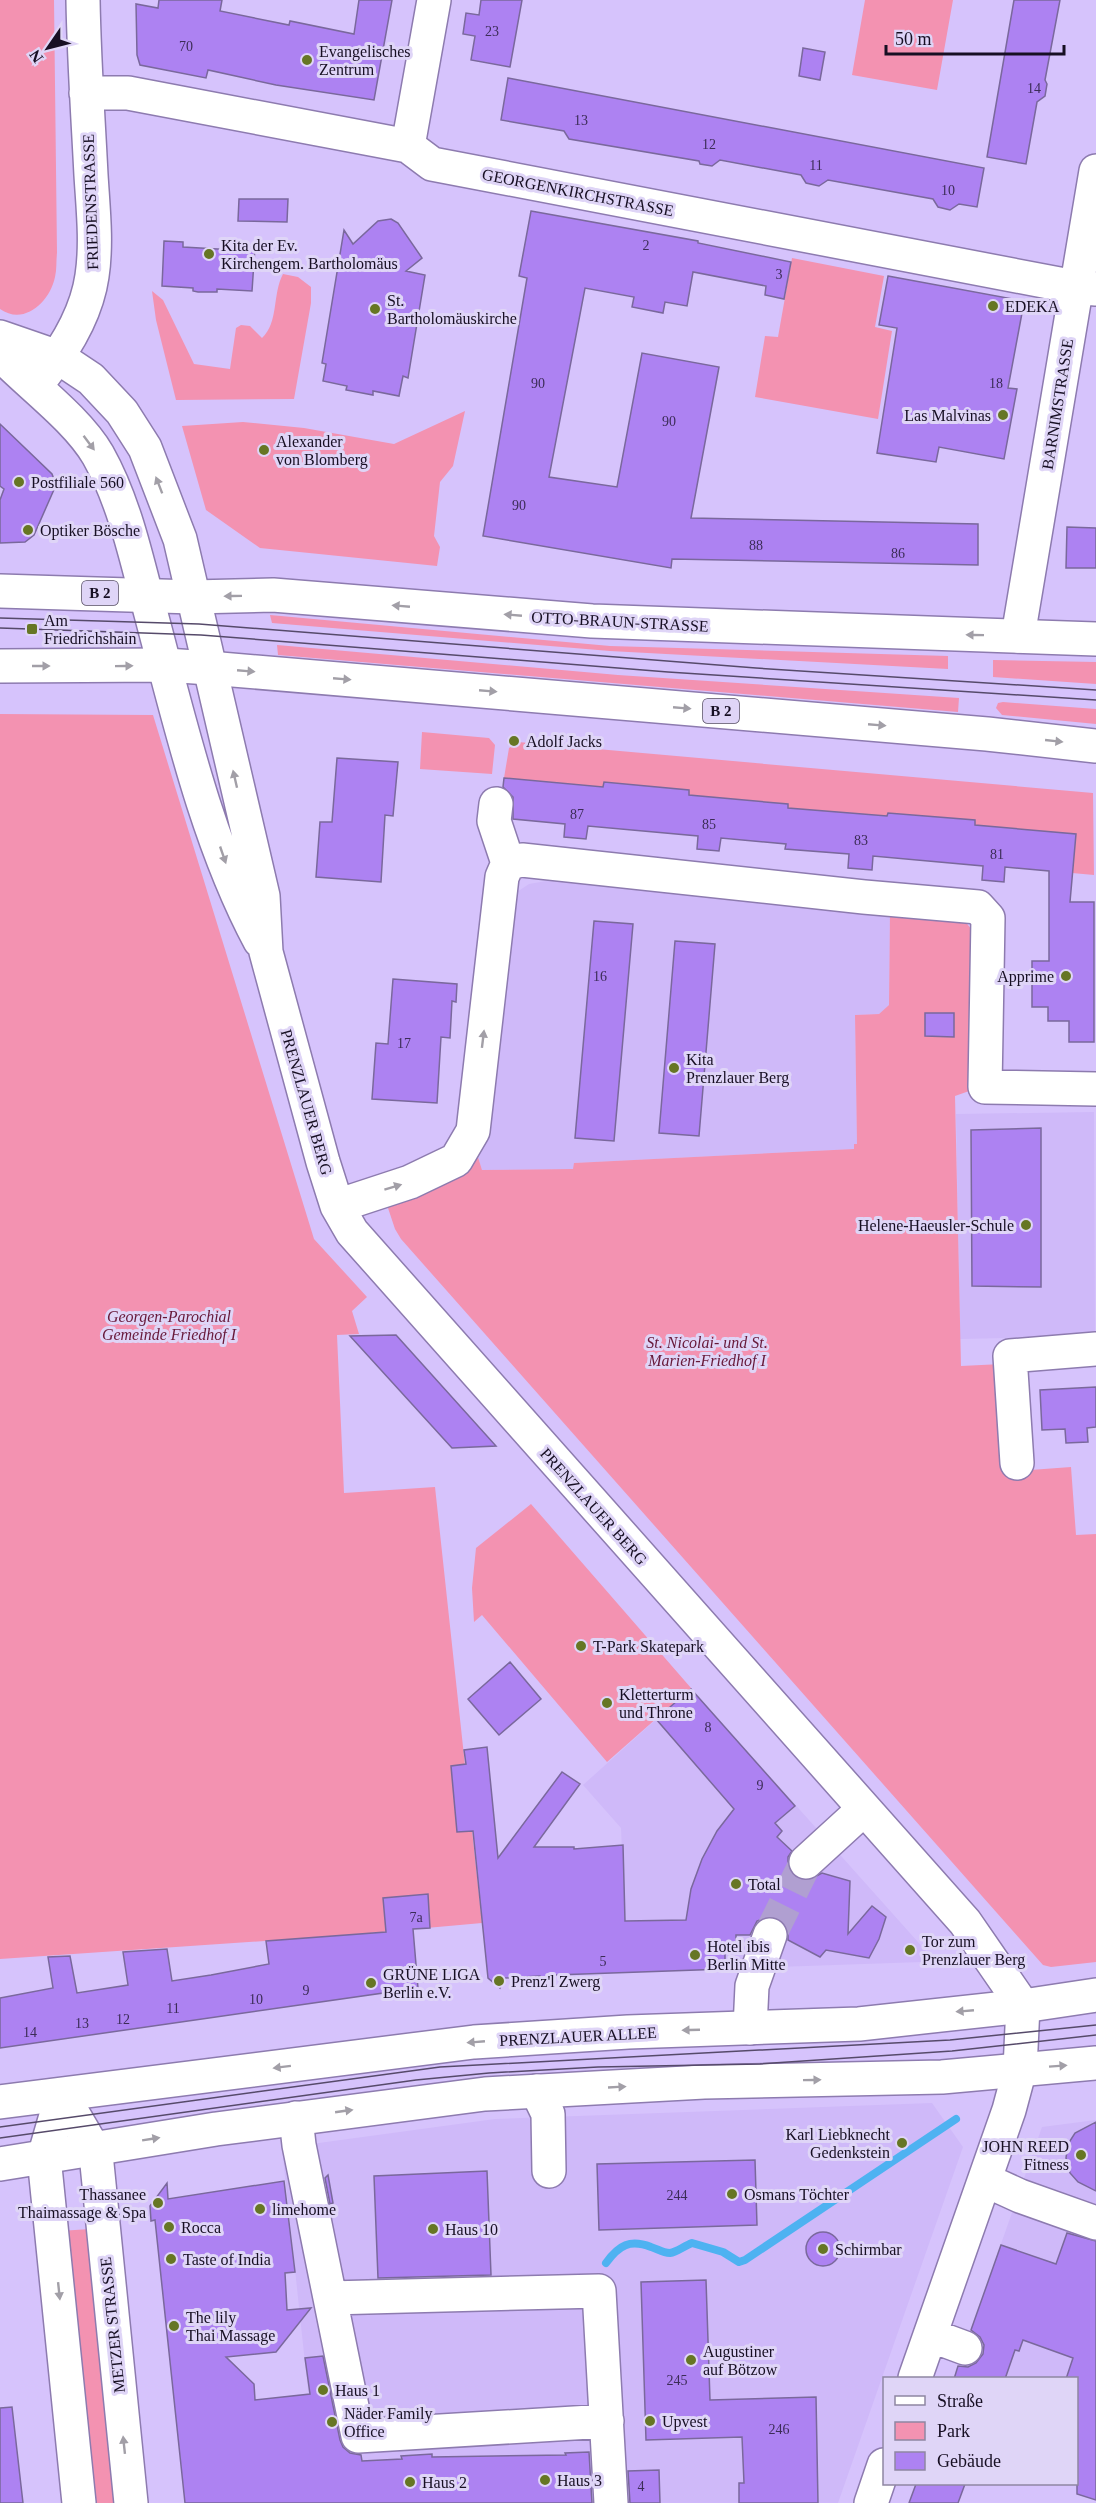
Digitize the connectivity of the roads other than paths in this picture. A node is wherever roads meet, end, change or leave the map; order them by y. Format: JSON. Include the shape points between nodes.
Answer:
{"nodes":[{"id":1,"x":83,"y":0,"type":"edge"},
{"id":2,"x":434,"y":0,"type":"edge"},
{"id":3,"x":86,"y":93,"type":"junction"},
{"id":4,"x":408,"y":146,"type":"junction"},
{"id":5,"x":1096,"y":171,"type":"edge"},
{"id":6,"x":1086,"y":288,"type":"edge"},
{"id":7,"x":0,"y":337,"type":"edge"},
{"id":8,"x":0,"y":354,"type":"edge"},
{"id":9,"x":58,"y":357,"type":"junction"},
{"id":10,"x":34,"y":388,"type":"junction"},
{"id":11,"x":0,"y":591,"type":"edge"},
{"id":12,"x":146,"y":594,"type":"junction"},
{"id":13,"x":193,"y":597,"type":"junction"},
{"id":14,"x":1018,"y":636,"type":"junction"},
{"id":15,"x":1096,"y":639,"type":"edge"},
{"id":16,"x":166,"y":665,"type":"junction"},
{"id":17,"x":0,"y":666,"type":"edge"},
{"id":18,"x":208,"y":668,"type":"junction"},
{"id":19,"x":1096,"y":746,"type":"edge"},
{"id":20,"x":496,"y":804,"type":"dead end"},
{"id":21,"x":508,"y":863,"type":"junction"},
{"id":22,"x":266,"y":952,"type":"junction"},
{"id":23,"x":1096,"y":1089,"type":"edge"},
{"id":24,"x":337,"y":1206,"type":"junction"},
{"id":25,"x":1096,"y":1349,"type":"edge"},
{"id":26,"x":1017,"y":1463,"type":"dead end"},
{"id":27,"x":864,"y":1809,"type":"junction"},
{"id":28,"x":806,"y":1862,"type":"tunnel mouth"},
{"id":29,"x":770,"y":1935,"type":"tunnel mouth"},
{"id":30,"x":1096,"y":1995,"type":"edge"},
{"id":31,"x":1023,"y":2006,"type":"junction"},
{"id":32,"x":750,"y":2028,"type":"junction"},
{"id":33,"x":1096,"y":2063,"type":"edge"},
{"id":34,"x":1020,"y":2069,"type":"junction"},
{"id":35,"x":548,"y":2091,"type":"junction"},
{"id":36,"x":62,"y":2095,"type":"junction"},
{"id":37,"x":0,"y":2102,"type":"edge"},
{"id":38,"x":297,"y":2118,"type":"junction"},
{"id":39,"x":93,"y":2148,"type":"junction"},
{"id":40,"x":44,"y":2157,"type":"junction"},
{"id":41,"x":0,"y":2164,"type":"edge"},
{"id":42,"x":552,"y":2171,"type":"dead end"},
{"id":43,"x":985,"y":2180,"type":"junction"},
{"id":44,"x":1096,"y":2223,"type":"edge"},
{"id":45,"x":330,"y":2298,"type":"junction"},
{"id":46,"x":930,"y":2335,"type":"junction"},
{"id":47,"x":965,"y":2348,"type":"dead end"},
{"id":48,"x":916,"y":2377,"type":"edge"},
{"id":49,"x":607,"y":2421,"type":"junction"},
{"id":50,"x":883,"y":2470,"type":"edge"},
{"id":51,"x":79,"y":2503,"type":"edge"},
{"id":52,"x":131,"y":2503,"type":"edge"},
{"id":53,"x":611,"y":2503,"type":"edge"},
{"id":54,"x":871,"y":2503,"type":"edge"}],
"edges":[{"from":1,"to":3,"type":"street","name":"FRIEDENSTRASSE"},
{"from":2,"to":4,"type":"street"},
{"from":3,"to":4,"type":"street","name":"GEORGENKIRCHSTRASSE","via":[[128,93]]},
{"from":3,"to":9,"type":"street","name":"FRIEDENSTRASSE","via":[[93,208],[92,277],[84,306]]},
{"from":4,"to":6,"type":"street","name":"GEORGENKIRCHSTRASSE","via":[[432,164]]},
{"from":5,"to":6,"type":"street","name":"BARNIMSTRASSE"},
{"from":6,"to":14,"type":"street","name":"BARNIMSTRASSE"},
{"from":7,"to":9,"type":"street"},
{"from":8,"to":10,"type":"street"},
{"from":9,"to":10,"type":"street","name":"FRIEDENSTRASSE"},
{"from":13,"to":9,"type":"street","one_way":true,"via":[[180,539],[145,448],[107,394]]},
{"from":10,"to":12,"type":"street","one_way":true,"via":[[87,438],[98,455],[121,507]]},
{"from":11,"to":12,"type":"street","number":"B 2"},
{"from":12,"to":13,"type":"street","name":"OTTO-BRAUN-STRASSE","number":"B 2"},
{"from":12,"to":16,"type":"street"},
{"from":14,"to":13,"type":"street","name":"OTTO-BRAUN-STRASSE","number":"B 2","one_way":true,"via":[[592,621],[273,595]]},
{"from":13,"to":18,"type":"street"},
{"from":14,"to":15,"type":"street","name":"OTTO-BRAUN-STRASSE","number":"B 2"},
{"from":17,"to":16,"type":"street","number":"B 2","one_way":true},
{"from":16,"to":18,"type":"street","number":"B 2"},
{"from":16,"to":22,"type":"street","name":"PRENZLAUER BERG","one_way":true,"via":[[204,799],[239,902]]},
{"from":18,"to":19,"type":"street","number":"B 2","one_way":true},
{"from":22,"to":18,"type":"street","name":"PRENZLAUER BERG","one_way":true,"via":[[262,896]]},
{"from":20,"to":21,"type":"street","via":[[495,821]]},
{"from":21,"to":23,"type":"street","via":[[522,860],[978,907],[988,918],[985,1087]]},
{"from":24,"to":21,"type":"street","one_way":true,"via":[[410,1182],[456,1160],[473,1131],[502,877]]},
{"from":22,"to":24,"type":"street","name":"PRENZLAUER BERG"},
{"from":24,"to":27,"type":"street","name":"PRENZLAUER BERG","via":[[352,1232]]},
{"from":25,"to":26,"type":"street","via":[[1010,1356]]},
{"from":27,"to":28,"type":"street"},
{"from":27,"to":31,"type":"street","name":"PRENZLAUER BERG","via":[[965,1922]]},
{"from":29,"to":32,"type":"street","via":[[752,1986]]},
{"from":30,"to":31,"type":"street","name":"PRENZLAUER ALLEE"},
{"from":31,"to":32,"type":"street","name":"PRENZLAUER ALLEE","one_way":true,"via":[[859,2024]]},
{"from":31,"to":34,"type":"street"},
{"from":32,"to":36,"type":"street","name":"PRENZLAUER ALLEE","one_way":true,"via":[[474,2042]]},
{"from":34,"to":33,"type":"street","one_way":true},
{"from":35,"to":34,"type":"street","one_way":true,"via":[[704,2082],[942,2077]]},
{"from":34,"to":43,"type":"street"},
{"from":38,"to":35,"type":"street","one_way":true,"via":[[424,2100]]},
{"from":35,"to":42,"type":"street"},
{"from":36,"to":37,"type":"street","name":"PRENZLAUER ALLEE"},
{"from":36,"to":39,"type":"street"},
{"from":36,"to":40,"type":"street"},
{"from":39,"to":38,"type":"street","one_way":true},
{"from":38,"to":45,"type":"street"},
{"from":39,"to":40,"type":"street"},
{"from":52,"to":39,"type":"street","name":"METZER STRASSE","one_way":true},
{"from":40,"to":41,"type":"street"},
{"from":40,"to":51,"type":"street","one_way":true},
{"from":43,"to":44,"type":"street"},
{"from":43,"to":46,"type":"street"},
{"from":45,"to":49,"type":"street","via":[[358,2436]]},
{"from":45,"to":49,"type":"street","via":[[599,2291]]},
{"from":46,"to":47,"type":"street"},
{"from":46,"to":48,"type":"street"},
{"from":49,"to":53,"type":"street"},
{"from":50,"to":54,"type":"street"}]}
